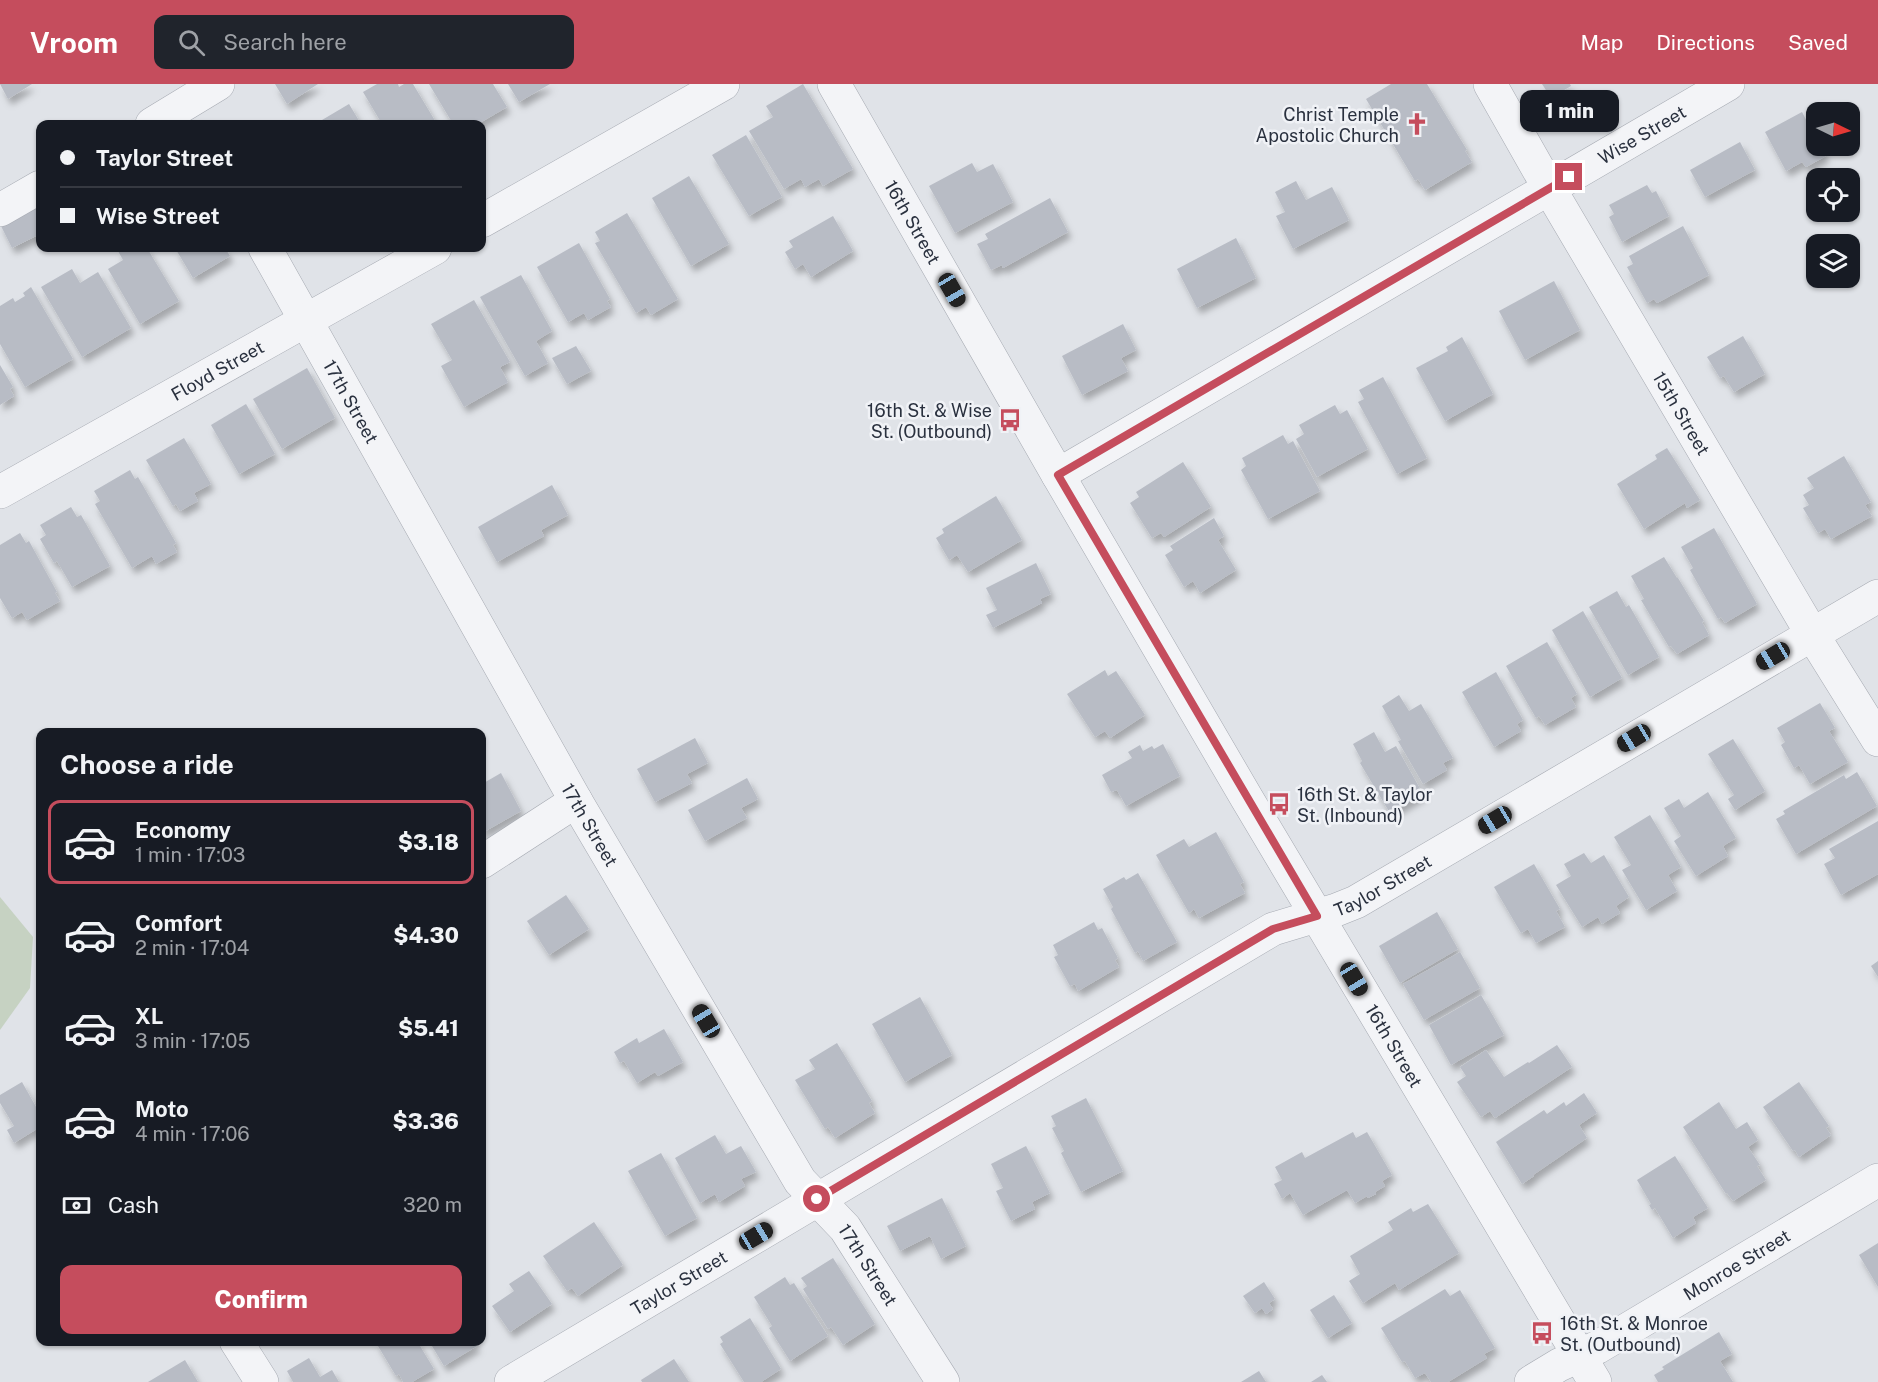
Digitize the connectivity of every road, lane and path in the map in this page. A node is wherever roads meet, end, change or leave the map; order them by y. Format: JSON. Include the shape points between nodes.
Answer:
{"nodes":[{"id":1,"x":218,"y":84,"type":"edge"},
{"id":2,"x":723,"y":84,"type":"edge"},
{"id":3,"x":834,"y":84,"type":"edge"},
{"id":4,"x":1490,"y":84,"type":"edge"},
{"id":5,"x":1728,"y":84,"type":"edge"},
{"id":6,"x":183,"y":105,"type":"edge"},
{"id":7,"x":159,"y":120,"type":"edge"},
{"id":8,"x":1549,"y":188,"type":"junction"},
{"id":9,"x":36,"y":189,"type":"edge"},
{"id":10,"x":0,"y":210,"type":"edge"},
{"id":11,"x":486,"y":219,"type":"edge"},
{"id":12,"x":267,"y":252,"type":"edge"},
{"id":13,"x":428,"y":252,"type":"edge"},
{"id":14,"x":307,"y":320,"type":"junction"},
{"id":15,"x":1058,"y":475,"type":"junction"},
{"id":16,"x":0,"y":492,"type":"edge"},
{"id":17,"x":1878,"y":596,"type":"edge"},
{"id":18,"x":1812,"y":634,"type":"junction"},
{"id":19,"x":1878,"y":740,"type":"edge"},
{"id":20,"x":576,"y":801,"type":"junction"},
{"id":21,"x":486,"y":859,"type":"edge"},
{"id":22,"x":1317,"y":916,"type":"junction"},
{"id":23,"x":1878,"y":1180,"type":"edge"},
{"id":24,"x":817,"y":1199,"type":"junction"},
{"id":25,"x":239,"y":1346,"type":"edge"},
{"id":26,"x":1587,"y":1369,"type":"edge"},
{"id":27,"x":262,"y":1382,"type":"edge"},
{"id":28,"x":511,"y":1382,"type":"edge"},
{"id":29,"x":943,"y":1382,"type":"edge"},
{"id":30,"x":1531,"y":1382,"type":"edge"}],
"edges":[{"from":1,"to":6,"type":"street"},
{"from":2,"to":11,"type":"street"},
{"from":3,"to":15,"type":"street","name":"16th Street"},
{"from":4,"to":8,"type":"street","name":"15th Street"},
{"from":5,"to":8,"type":"street","name":"Wise Street"},
{"from":6,"to":7,"type":"street"},
{"from":8,"to":15,"type":"street","name":"Wise Street"},
{"from":8,"to":18,"type":"street","name":"15th Street"},
{"from":9,"to":10,"type":"street"},
{"from":12,"to":14,"type":"street","name":"17th Street"},
{"from":13,"to":14,"type":"street","name":"Floyd Street"},
{"from":14,"to":16,"type":"street","name":"Floyd Street"},
{"from":14,"to":20,"type":"street","name":"17th Street"},
{"from":15,"to":22,"type":"street","name":"16th Street"},
{"from":17,"to":18,"type":"street","name":"Taylor Street"},
{"from":18,"to":19,"type":"street","name":"15th Street"},
{"from":18,"to":22,"type":"street","name":"Taylor Street","via":[[1356,902]]},
{"from":20,"to":21,"type":"street"},
{"from":20,"to":24,"type":"street","name":"17th Street","via":[[800,1182]]},
{"from":22,"to":24,"type":"street","name":"Taylor Street","via":[[1273,929]]},
{"from":22,"to":26,"type":"street","name":"16th Street"},
{"from":23,"to":26,"type":"street","name":"Monroe Street","via":[[1598,1347]]},
{"from":24,"to":28,"type":"street","name":"Taylor Street"},
{"from":24,"to":29,"type":"street","name":"17th Street","via":[[845,1228]]},
{"from":25,"to":27,"type":"street"},
{"from":26,"to":30,"type":"street","name":"Monroe Street","via":[[1559,1365]]}]}
